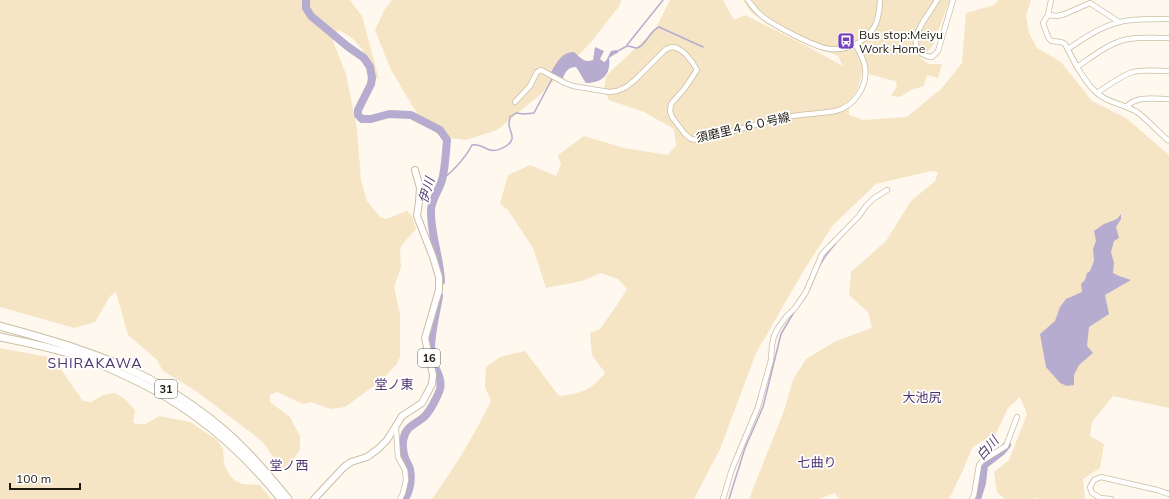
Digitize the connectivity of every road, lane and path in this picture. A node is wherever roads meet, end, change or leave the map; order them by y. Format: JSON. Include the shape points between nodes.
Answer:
{"nodes":[{"id":1,"x":748,"y":0,"type":"edge"},
{"id":2,"x":880,"y":0,"type":"edge"},
{"id":3,"x":937,"y":0,"type":"edge"},
{"id":4,"x":953,"y":0,"type":"edge"},
{"id":5,"x":1051,"y":0,"type":"edge"},
{"id":6,"x":1048,"y":15,"type":"junction"},
{"id":7,"x":1169,"y":19,"type":"edge"},
{"id":8,"x":1119,"y":22,"type":"junction"},
{"id":9,"x":1169,"y":38,"type":"edge"},
{"id":10,"x":856,"y":45,"type":"junction"},
{"id":11,"x":1068,"y":50,"type":"junction"},
{"id":12,"x":1077,"y":67,"type":"junction"},
{"id":13,"x":1169,"y":71,"type":"edge"},
{"id":14,"x":1097,"y":93,"type":"junction"},
{"id":15,"x":1169,"y":99,"type":"edge"},
{"id":16,"x":514,"y":102,"type":"dead end"},
{"id":17,"x":1126,"y":107,"type":"junction"},
{"id":18,"x":1169,"y":141,"type":"edge"},
{"id":19,"x":415,"y":170,"type":"dead end"},
{"id":20,"x":887,"y":190,"type":"dead end"},
{"id":21,"x":0,"y":321,"type":"edge"},
{"id":22,"x":0,"y":326,"type":"edge"},
{"id":23,"x":32,"y":335,"type":"junction"},
{"id":24,"x":0,"y":336,"type":"edge"},
{"id":25,"x":1017,"y":417,"type":"dead end"},
{"id":26,"x":396,"y":428,"type":"junction"},
{"id":27,"x":274,"y":486,"type":"junction"},
{"id":28,"x":1169,"y":494,"type":"edge"},
{"id":29,"x":281,"y":499,"type":"edge"},
{"id":30,"x":288,"y":499,"type":"edge"},
{"id":31,"x":314,"y":499,"type":"edge"},
{"id":32,"x":400,"y":499,"type":"edge"},
{"id":33,"x":723,"y":499,"type":"edge"},
{"id":34,"x":972,"y":499,"type":"edge"},
{"id":35,"x":1111,"y":499,"type":"edge"}],
"edges":[{"from":1,"to":10,"type":"street","via":[[773,24],[820,47],[839,49]]},
{"from":2,"to":10,"type":"street","via":[[876,22]]},
{"from":3,"to":4,"type":"street","via":[[917,31],[915,39],[918,50],[927,57],[932,57],[938,51]]},
{"from":5,"to":6,"type":"street"},
{"from":6,"to":8,"type":"street","via":[[1065,14],[1090,3]]},
{"from":6,"to":11,"type":"street","via":[[1043,23],[1048,37],[1051,41],[1065,44]]},
{"from":7,"to":8,"type":"street"},
{"from":8,"to":11,"type":"street","via":[[1102,28]]},
{"from":9,"to":12,"type":"street","via":[[1127,39],[1106,47]]},
{"from":10,"to":16,"type":"street","name":"須磨里４６０号線","via":[[864,60],[865,79],[856,98],[847,106],[834,111],[786,117],[697,140],[685,134],[670,111],[671,104],[697,70],[679,48],[666,49],[635,80],[617,91],[573,86],[541,70]]},
{"from":11,"to":12,"type":"street"},
{"from":12,"to":14,"type":"street"},
{"from":13,"to":14,"type":"street","via":[[1135,72],[1123,76]]},
{"from":14,"to":17,"type":"street"},
{"from":15,"to":17,"type":"street","via":[[1140,98]]},
{"from":17,"to":18,"type":"street","via":[[1137,113]]},
{"from":19,"to":26,"type":"main road","number":"16","via":[[420,188],[417,216],[439,277],[439,290],[425,338],[433,374],[432,384],[422,403],[402,416]]},
{"from":20,"to":33,"type":"street","via":[[866,206],[822,254],[806,292],[778,328],[758,407],[732,469]]},
{"from":21,"to":23,"type":"highway","number":"31"},
{"from":22,"to":23,"type":"highway","number":"31"},
{"from":23,"to":27,"type":"highway","number":"31","via":[[112,362],[160,385],[198,410],[246,450]]},
{"from":24,"to":27,"type":"highway","number":"31","via":[[89,360],[154,389],[183,406],[212,428]]},
{"from":25,"to":34,"type":"street","via":[[1006,446],[979,465]]},
{"from":26,"to":31,"type":"main road","number":"16","via":[[378,449],[344,467]]},
{"from":26,"to":32,"type":"street","via":[[398,457],[405,470],[406,480]]},
{"from":27,"to":29,"type":"highway","number":"31"},
{"from":27,"to":30,"type":"highway","number":"31"},
{"from":28,"to":35,"type":"street","via":[[1101,477],[1094,480],[1090,487],[1092,493],[1100,498]]}]}
